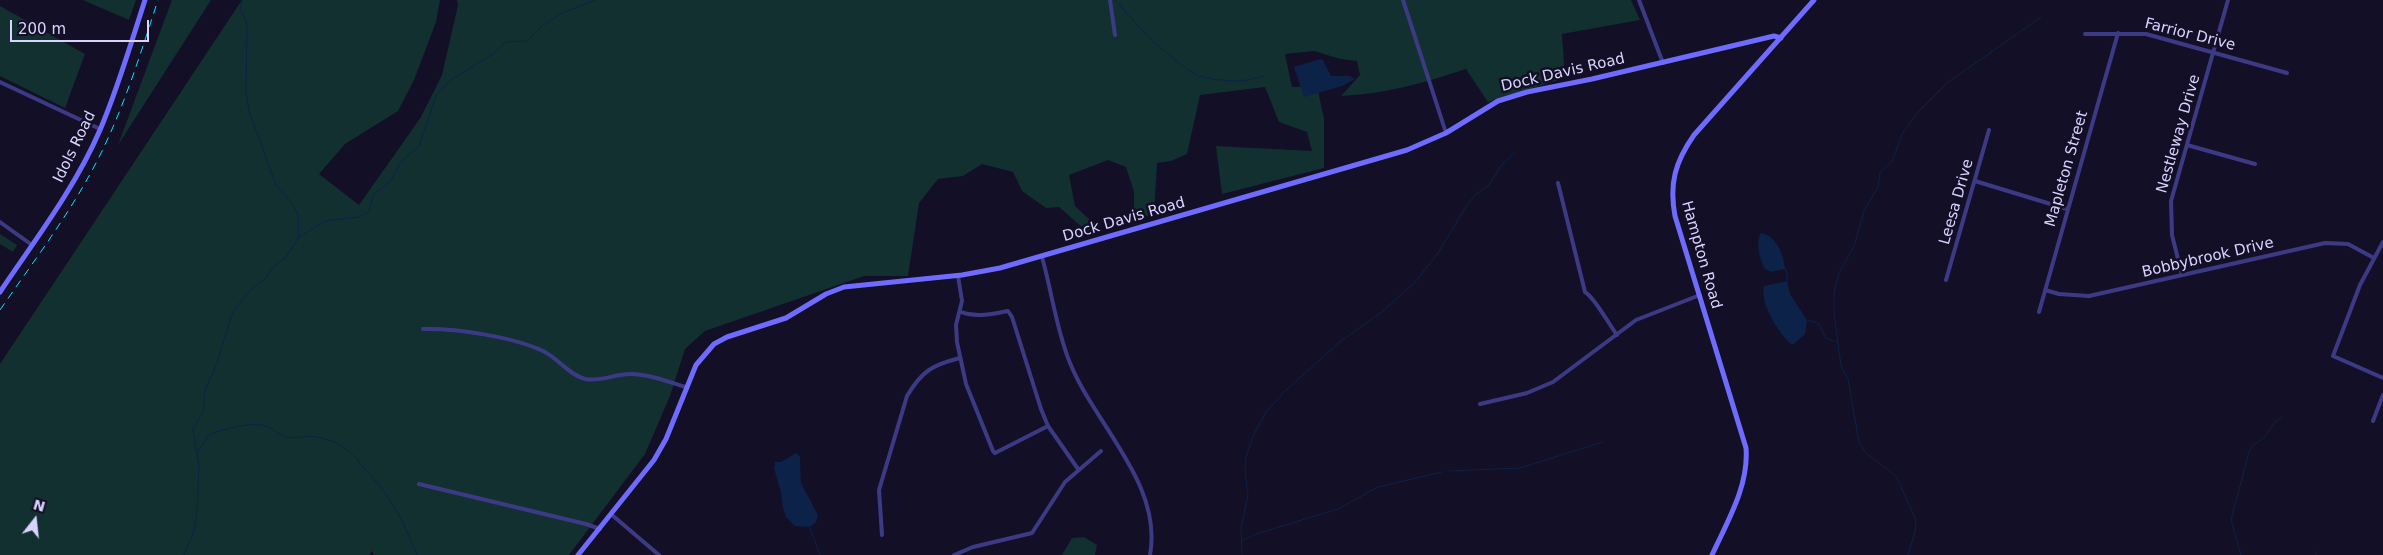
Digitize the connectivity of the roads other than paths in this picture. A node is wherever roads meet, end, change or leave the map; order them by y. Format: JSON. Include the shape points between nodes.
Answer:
{"nodes":[{"id":1,"x":145,"y":0,"type":"edge"},
{"id":2,"x":1110,"y":0,"type":"edge"},
{"id":3,"x":1403,"y":0,"type":"edge"},
{"id":4,"x":1639,"y":0,"type":"edge"},
{"id":5,"x":1814,"y":0,"type":"edge"},
{"id":6,"x":2228,"y":0,"type":"edge"},
{"id":7,"x":2118,"y":33,"type":"junction"},
{"id":8,"x":2085,"y":34,"type":"dead end"},
{"id":9,"x":1115,"y":35,"type":"dead end"},
{"id":10,"x":1781,"y":38,"type":"junction"},
{"id":11,"x":2213,"y":52,"type":"junction"},
{"id":12,"x":1663,"y":63,"type":"junction"},
{"id":13,"x":2287,"y":73,"type":"dead end"},
{"id":14,"x":0,"y":82,"type":"edge"},
{"id":15,"x":100,"y":129,"type":"junction"},
{"id":16,"x":1989,"y":130,"type":"dead end"},
{"id":17,"x":1446,"y":133,"type":"junction"},
{"id":18,"x":2187,"y":146,"type":"junction"},
{"id":19,"x":2255,"y":164,"type":"dead end"},
{"id":20,"x":1975,"y":181,"type":"junction"},
{"id":21,"x":1558,"y":184,"type":"dead end"},
{"id":22,"x":2067,"y":209,"type":"junction"},
{"id":23,"x":0,"y":222,"type":"edge"},
{"id":24,"x":2383,"y":242,"type":"edge"},
{"id":25,"x":32,"y":245,"type":"junction"},
{"id":26,"x":1042,"y":257,"type":"junction"},
{"id":27,"x":2374,"y":258,"type":"junction"},
{"id":28,"x":2182,"y":275,"type":"junction"},
{"id":29,"x":958,"y":276,"type":"junction"},
{"id":30,"x":1946,"y":280,"type":"dead end"},
{"id":31,"x":2045,"y":290,"type":"junction"},
{"id":32,"x":0,"y":292,"type":"edge"},
{"id":33,"x":1700,"y":295,"type":"junction"},
{"id":34,"x":961,"y":312,"type":"junction"},
{"id":35,"x":2039,"y":312,"type":"dead end"},
{"id":36,"x":423,"y":329,"type":"dead end"},
{"id":37,"x":1617,"y":334,"type":"junction"},
{"id":38,"x":960,"y":358,"type":"junction"},
{"id":39,"x":2383,"y":378,"type":"edge"},
{"id":40,"x":686,"y":387,"type":"junction"},
{"id":41,"x":2383,"y":396,"type":"edge"},
{"id":42,"x":1480,"y":404,"type":"dead end"},
{"id":43,"x":2373,"y":422,"type":"dead end"},
{"id":44,"x":1048,"y":426,"type":"junction"},
{"id":45,"x":1101,"y":451,"type":"dead end"},
{"id":46,"x":1078,"y":469,"type":"junction"},
{"id":47,"x":419,"y":484,"type":"dead end"},
{"id":48,"x":612,"y":515,"type":"junction"},
{"id":49,"x":600,"y":530,"type":"junction"},
{"id":50,"x":882,"y":535,"type":"dead end"},
{"id":51,"x":578,"y":555,"type":"edge"},
{"id":52,"x":659,"y":555,"type":"edge"},
{"id":53,"x":954,"y":555,"type":"edge"},
{"id":54,"x":1150,"y":555,"type":"edge"},
{"id":55,"x":1712,"y":555,"type":"edge"}],
"edges":[{"from":1,"to":15,"type":"street","name":"Idols Road"},
{"from":2,"to":9,"type":"street"},
{"from":3,"to":17,"type":"street"},
{"from":4,"to":12,"type":"street"},
{"from":5,"to":10,"type":"street","name":"Hampton Road"},
{"from":6,"to":11,"type":"street","name":"Nestleway Drive"},
{"from":7,"to":8,"type":"street","name":"Farrior Drive"},
{"from":7,"to":11,"type":"street","name":"Farrior Drive","via":[[2164,37]]},
{"from":7,"to":22,"type":"street","name":"Mapleton Street"},
{"from":10,"to":12,"type":"street","name":"Dock Davis Road","via":[[1774,36]]},
{"from":10,"to":33,"type":"street","name":"Hampton Road","via":[[1694,135],[1674,171],[1675,216]]},
{"from":11,"to":13,"type":"street","name":"Farrior Drive"},
{"from":11,"to":18,"type":"street","name":"Nestleway Drive"},
{"from":12,"to":17,"type":"street","name":"Dock Davis Road","via":[[1498,101]]},
{"from":14,"to":15,"type":"street"},
{"from":15,"to":25,"type":"street","name":"Idols Road","via":[[68,191]]},
{"from":16,"to":20,"type":"street","name":"Leesa Drive"},
{"from":17,"to":26,"type":"street","name":"Dock Davis Road","via":[[1407,150]]},
{"from":18,"to":19,"type":"street"},
{"from":18,"to":28,"type":"street","name":"Nestleway Drive","via":[[2170,211]]},
{"from":20,"to":22,"type":"street"},
{"from":20,"to":30,"type":"street","name":"Leesa Drive"},
{"from":21,"to":37,"type":"street","via":[[1585,292],[1594,297],[1600,312]]},
{"from":22,"to":31,"type":"street","name":"Mapleton Street"},
{"from":23,"to":25,"type":"street"},
{"from":24,"to":27,"type":"street"},
{"from":25,"to":32,"type":"street","name":"Idols Road"},
{"from":26,"to":29,"type":"street","name":"Dock Davis Road"},
{"from":26,"to":54,"type":"street","via":[[1062,338],[1078,381],[1144,494],[1151,522]]},
{"from":27,"to":28,"type":"street","name":"Bobbybrook Drive","via":[[2348,244],[2325,243]]},
{"from":27,"to":39,"type":"street","via":[[2333,356]]},
{"from":28,"to":31,"type":"street","name":"Bobbybrook Drive","via":[[2089,296],[2069,296]]},
{"from":29,"to":34,"type":"street"},
{"from":29,"to":40,"type":"street","name":"Dock Davis Road","via":[[836,290],[786,318],[715,343],[696,364]]},
{"from":31,"to":35,"type":"street","name":"Mapleton Street"},
{"from":33,"to":37,"type":"street","via":[[1636,320]]},
{"from":33,"to":55,"type":"street","name":"Hampton Road","via":[[1747,457],[1743,484]]},
{"from":34,"to":38,"type":"street","via":[[956,325]]},
{"from":34,"to":44,"type":"street","via":[[984,316],[1008,311]]},
{"from":36,"to":40,"type":"street","via":[[442,328],[511,340],[543,351],[583,378],[596,380],[630,374]]},
{"from":37,"to":42,"type":"street","via":[[1553,382],[1527,393]]},
{"from":38,"to":44,"type":"street","via":[[972,401],[993,451]]},
{"from":38,"to":50,"type":"street","via":[[928,369],[907,396],[879,490]]},
{"from":40,"to":48,"type":"street","name":"Dock Davis Road","via":[[661,449]]},
{"from":41,"to":43,"type":"street"},
{"from":44,"to":46,"type":"street"},
{"from":45,"to":46,"type":"street"},
{"from":46,"to":53,"type":"street","via":[[1065,482],[1032,534],[973,547]]},
{"from":47,"to":49,"type":"street"},
{"from":48,"to":49,"type":"street","name":"Dock Davis Road"},
{"from":48,"to":52,"type":"street"},
{"from":49,"to":51,"type":"street","name":"Dock Davis Road"}]}
